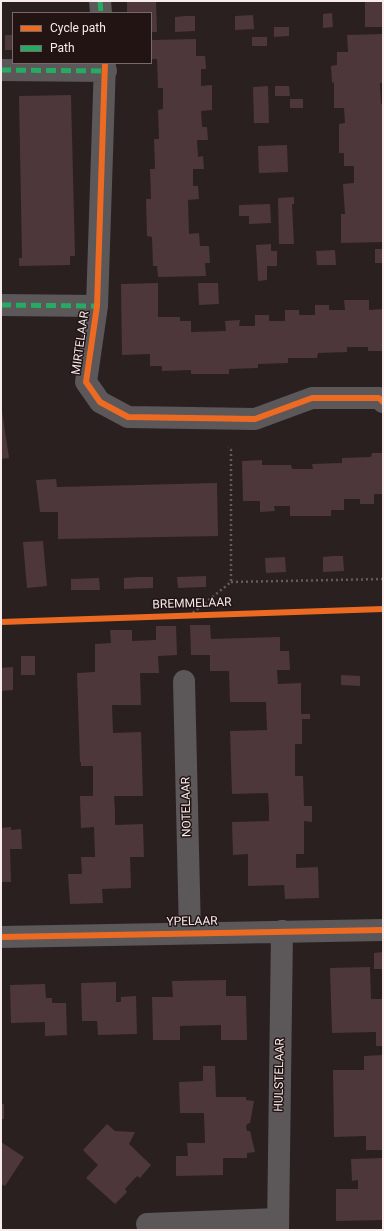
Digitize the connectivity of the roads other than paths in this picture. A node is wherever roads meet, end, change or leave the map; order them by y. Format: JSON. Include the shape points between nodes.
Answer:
{"nodes":[{"id":1,"x":100,"y":1,"type":"edge"},
{"id":2,"x":101,"y":12,"type":"edge"},
{"id":3,"x":106,"y":67,"type":"edge"},
{"id":4,"x":1,"y":70,"type":"edge"},
{"id":5,"x":1,"y":305,"type":"edge"},
{"id":6,"x":97,"y":306,"type":"junction"},
{"id":7,"x":383,"y":402,"type":"edge"},
{"id":8,"x":184,"y":681,"type":"dead end"},
{"id":9,"x":383,"y":930,"type":"edge"},
{"id":10,"x":282,"y":932,"type":"junction"},
{"id":11,"x":190,"y":933,"type":"junction"},
{"id":12,"x":1,"y":937,"type":"edge"},
{"id":13,"x":147,"y":1224,"type":"dead end"},
{"id":14,"x":278,"y":1225,"type":"edge"}],
"edges":[{"from":1,"to":2,"type":"street"},
{"from":3,"to":4,"type":"street","name":"MIRTELAAR"},
{"from":3,"to":6,"type":"street","name":"MIRTELAAR"},
{"from":5,"to":6,"type":"street","name":"MIRTELAAR"},
{"from":6,"to":7,"type":"street","name":"MIRTELAAR","via":[[86,382],[100,402],[128,417],[255,419],[312,398],[379,398]]},
{"from":8,"to":11,"type":"street","name":"NOTELAAR"},
{"from":9,"to":10,"type":"street","name":"YPELAAR"},
{"from":10,"to":11,"type":"street","name":"YPELAAR"},
{"from":10,"to":14,"type":"street","name":"HULSTELAAR"},
{"from":11,"to":12,"type":"street","name":"YPELAAR"},
{"from":13,"to":14,"type":"street","name":"HULSTELAAR"}]}
